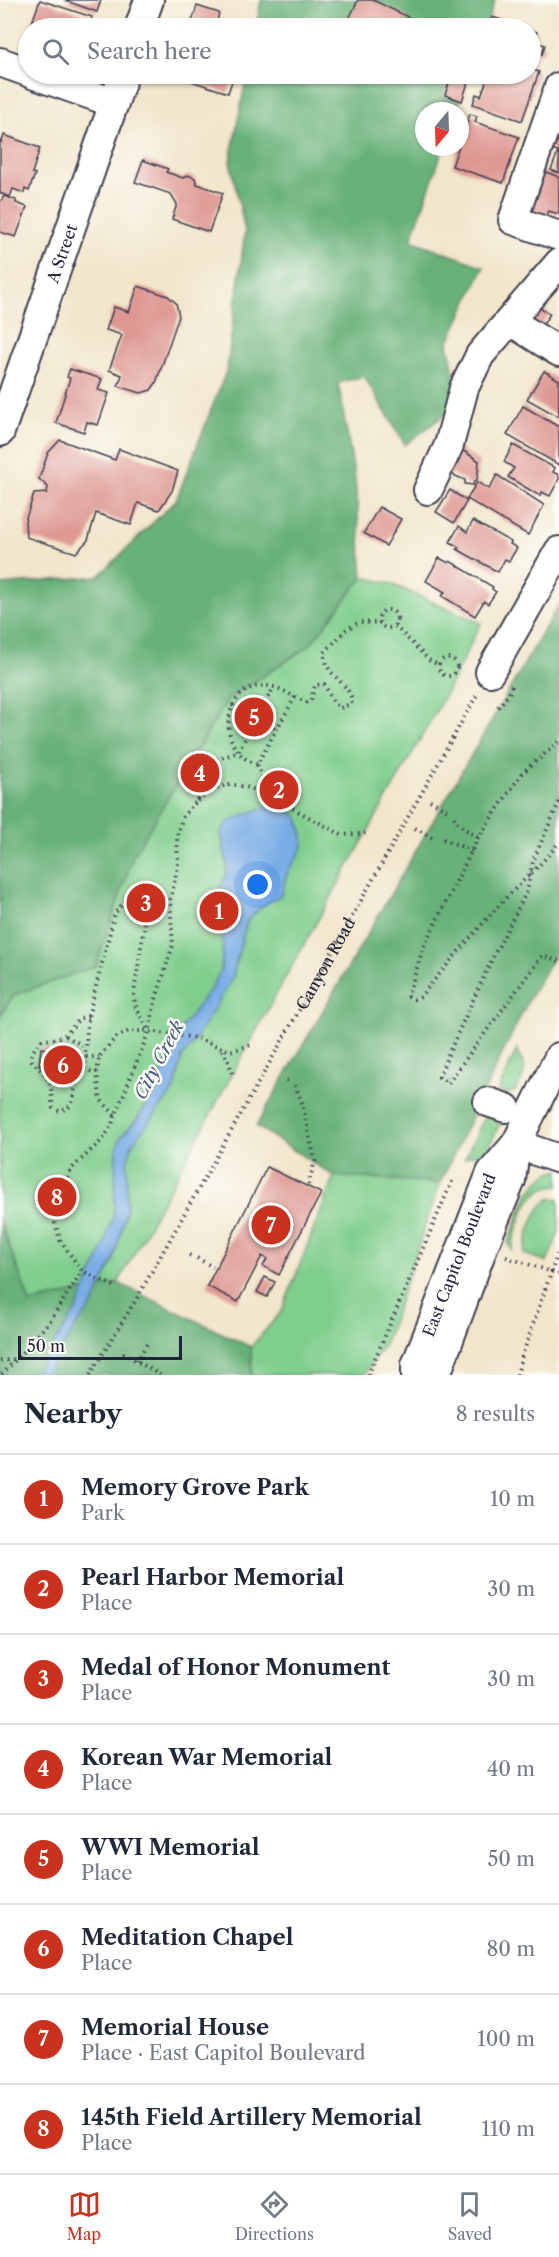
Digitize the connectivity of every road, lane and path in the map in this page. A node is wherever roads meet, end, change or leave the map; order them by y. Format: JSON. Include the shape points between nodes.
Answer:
{"nodes":[{"id":1,"x":149,"y":0,"type":"edge"},
{"id":2,"x":143,"y":18,"type":"edge"},
{"id":3,"x":0,"y":62,"type":"edge"},
{"id":4,"x":18,"y":69,"type":"edge"},
{"id":5,"x":61,"y":84,"type":"edge"},
{"id":6,"x":121,"y":84,"type":"edge"},
{"id":7,"x":559,"y":87,"type":"edge"},
{"id":8,"x":114,"y":103,"type":"junction"},
{"id":9,"x":559,"y":236,"type":"edge"},
{"id":10,"x":559,"y":263,"type":"edge"},
{"id":11,"x":510,"y":321,"type":"junction"},
{"id":12,"x":559,"y":352,"type":"edge"},
{"id":13,"x":0,"y":432,"type":"edge"},
{"id":14,"x":428,"y":490,"type":"dead end"},
{"id":15,"x":559,"y":551,"type":"edge"},
{"id":16,"x":380,"y":622,"type":"junction"},
{"id":17,"x":395,"y":626,"type":"junction"},
{"id":18,"x":438,"y":665,"type":"junction"},
{"id":19,"x":490,"y":672,"type":"joint"},
{"id":20,"x":274,"y":687,"type":"junction"},
{"id":21,"x":295,"y":697,"type":"junction"},
{"id":22,"x":232,"y":705,"type":"junction"},
{"id":23,"x":247,"y":711,"type":"junction"},
{"id":24,"x":257,"y":718,"type":"junction"},
{"id":25,"x":277,"y":729,"type":"junction"},
{"id":26,"x":559,"y":742,"type":"edge"},
{"id":27,"x":238,"y":752,"type":"junction"},
{"id":28,"x":257,"y":764,"type":"junction"},
{"id":29,"x":268,"y":795,"type":"junction"},
{"id":30,"x":430,"y":800,"type":"dead end"},
{"id":31,"x":196,"y":802,"type":"junction"},
{"id":32,"x":559,"y":802,"type":"edge"},
{"id":33,"x":448,"y":811,"type":"dead end"},
{"id":34,"x":454,"y":817,"type":"dead end"},
{"id":35,"x":415,"y":828,"type":"dead end"},
{"id":36,"x":368,"y":833,"type":"dead end"},
{"id":37,"x":432,"y":838,"type":"dead end"},
{"id":38,"x":478,"y":838,"type":"junction"},
{"id":39,"x":443,"y":839,"type":"dead end"},
{"id":40,"x":559,"y":842,"type":"edge"},
{"id":41,"x":472,"y":851,"type":"junction"},
{"id":42,"x":531,"y":875,"type":"junction"},
{"id":43,"x":559,"y":961,"type":"edge"},
{"id":44,"x":88,"y":1017,"type":"junction"},
{"id":45,"x":148,"y":1031,"type":"junction"},
{"id":46,"x":66,"y":1036,"type":"junction"},
{"id":47,"x":251,"y":1045,"type":"dead end"},
{"id":48,"x":87,"y":1048,"type":"junction"},
{"id":49,"x":221,"y":1049,"type":"junction"},
{"id":50,"x":87,"y":1057,"type":"junction"},
{"id":51,"x":559,"y":1057,"type":"edge"},
{"id":52,"x":99,"y":1058,"type":"junction"},
{"id":53,"x":84,"y":1070,"type":"junction"},
{"id":54,"x":97,"y":1072,"type":"junction"},
{"id":55,"x":233,"y":1077,"type":"dead end"},
{"id":56,"x":48,"y":1078,"type":"junction"},
{"id":57,"x":291,"y":1082,"type":"dead end"},
{"id":58,"x":76,"y":1083,"type":"junction"},
{"id":59,"x":551,"y":1089,"type":"edge"},
{"id":60,"x":115,"y":1115,"type":"junction"},
{"id":61,"x":516,"y":1144,"type":"junction"},
{"id":62,"x":559,"y":1159,"type":"edge"},
{"id":63,"x":453,"y":1179,"type":"dead end"},
{"id":64,"x":308,"y":1185,"type":"dead end"},
{"id":65,"x":482,"y":1250,"type":"junction"},
{"id":66,"x":559,"y":1250,"type":"edge"},
{"id":67,"x":193,"y":1257,"type":"dead end"},
{"id":68,"x":213,"y":1267,"type":"dead end"},
{"id":69,"x":82,"y":1271,"type":"junction"},
{"id":70,"x":550,"y":1272,"type":"junction"},
{"id":71,"x":559,"y":1274,"type":"edge"},
{"id":72,"x":114,"y":1286,"type":"dead end"},
{"id":73,"x":147,"y":1344,"type":"dead end"},
{"id":74,"x":123,"y":1353,"type":"dead end"},
{"id":75,"x":16,"y":1359,"type":"junction"},
{"id":76,"x":0,"y":1361,"type":"edge"},
{"id":77,"x":137,"y":1361,"type":"junction"},
{"id":78,"x":2,"y":1375,"type":"edge"},
{"id":79,"x":90,"y":1375,"type":"edge"},
{"id":80,"x":160,"y":1375,"type":"edge"},
{"id":81,"x":368,"y":1375,"type":"edge"},
{"id":82,"x":417,"y":1375,"type":"edge"},
{"id":83,"x":433,"y":1375,"type":"edge"},
{"id":84,"x":517,"y":1375,"type":"edge"}],
"edges":[{"from":1,"to":2,"type":"street"},
{"from":3,"to":4,"type":"street"},
{"from":5,"to":8,"type":"street"},
{"from":6,"to":8,"type":"street","name":"A Street"},
{"from":7,"to":9,"type":"street","via":[[513,220]]},
{"from":8,"to":13,"type":"street","name":"A Street"},
{"from":10,"to":11,"type":"street"},
{"from":11,"to":12,"type":"street"},
{"from":11,"to":14,"type":"street","via":[[480,355],[464,388],[449,445]]},
{"from":15,"to":19,"type":"street"},
{"from":16,"to":17,"type":"path","via":[[387,628]]},
{"from":16,"to":17,"type":"path","via":[[380,614],[389,609],[397,614]]},
{"from":16,"to":21,"type":"path","via":[[359,622],[324,653],[328,667],[350,693],[351,704],[340,708],[335,705],[324,684],[315,685],[307,702]]},
{"from":17,"to":18,"type":"path"},
{"from":18,"to":18,"type":"path","via":[[447,676],[454,674],[458,666],[451,657],[442,659]]},
{"from":19,"to":79,"type":"path","name":"Canyon Road"},
{"from":20,"to":21,"type":"path"},
{"from":20,"to":22,"type":"path","via":[[254,687]]},
{"from":20,"to":24,"type":"path"},
{"from":21,"to":25,"type":"path"},
{"from":22,"to":23,"type":"path"},
{"from":22,"to":27,"type":"path","via":[[228,731]]},
{"from":23,"to":24,"type":"path","via":[[253,708]]},
{"from":23,"to":24,"type":"path","via":[[248,720]]},
{"from":24,"to":25,"type":"path"},
{"from":24,"to":27,"type":"path"},
{"from":25,"to":28,"type":"path"},
{"from":26,"to":38,"type":"path","via":[[522,773]]},
{"from":27,"to":28,"type":"path"},
{"from":27,"to":31,"type":"path","via":[[196,769],[201,791]]},
{"from":28,"to":29,"type":"path"},
{"from":29,"to":31,"type":"path","via":[[230,784],[210,790]]},
{"from":29,"to":36,"type":"path","via":[[342,835]]},
{"from":30,"to":33,"type":"path"},
{"from":31,"to":45,"type":"path","via":[[183,816],[177,836],[178,867],[170,900],[173,945]]},
{"from":32,"to":42,"type":"path","via":[[533,861]]},
{"from":34,"to":38,"type":"path"},
{"from":35,"to":37,"type":"path"},
{"from":38,"to":41,"type":"path"},
{"from":39,"to":41,"type":"path"},
{"from":40,"to":42,"type":"path"},
{"from":41,"to":42,"type":"path","via":[[424,946],[408,996],[414,999]]},
{"from":42,"to":43,"type":"path","via":[[440,1077],[448,1083],[542,956]]},
{"from":44,"to":45,"type":"path","via":[[115,913],[121,906],[135,905],[144,916],[144,927],[135,1005]]},
{"from":44,"to":46,"type":"path","via":[[80,1018]]},
{"from":44,"to":48,"type":"path"},
{"from":45,"to":49,"type":"path","via":[[196,1038]]},
{"from":45,"to":52,"type":"path","via":[[129,1031],[115,1038]]},
{"from":45,"to":60,"type":"path"},
{"from":46,"to":48,"type":"path"},
{"from":46,"to":56,"type":"path","via":[[42,1040],[34,1048],[32,1064]]},
{"from":47,"to":49,"type":"path","via":[[230,1051]]},
{"from":48,"to":50,"type":"path"},
{"from":49,"to":55,"type":"path"},
{"from":50,"to":52,"type":"path"},
{"from":50,"to":53,"type":"path"},
{"from":51,"to":59,"type":"street","name":"East Capitol Boulevard"},
{"from":52,"to":54,"type":"path"},
{"from":53,"to":54,"type":"path"},
{"from":53,"to":58,"type":"path"},
{"from":54,"to":60,"type":"path","via":[[100,1099]]},
{"from":56,"to":58,"type":"path"},
{"from":56,"to":58,"type":"path","via":[[53,1108],[58,1112],[72,1104]]},
{"from":57,"to":64,"type":"path","via":[[303,1103],[315,1161]]},
{"from":59,"to":61,"type":"street","name":"East Capitol Boulevard"},
{"from":60,"to":69,"type":"path","via":[[101,1141],[71,1169],[59,1198],[55,1223],[60,1240]]},
{"from":61,"to":62,"type":"street"},
{"from":61,"to":65,"type":"street","name":"East Capitol Boulevard","via":[[511,1180]]},
{"from":61,"to":82,"type":"street","name":"East Capitol Boulevard","via":[[491,1173],[416,1365]]},
{"from":63,"to":81,"type":"path"},
{"from":65,"to":70,"type":"path"},
{"from":65,"to":83,"type":"street","name":"East Capitol Boulevard"},
{"from":66,"to":70,"type":"path"},
{"from":67,"to":68,"type":"path"},
{"from":69,"to":72,"type":"path"},
{"from":69,"to":75,"type":"path","via":[[50,1321]]},
{"from":70,"to":71,"type":"path"},
{"from":70,"to":84,"type":"path"},
{"from":73,"to":77,"type":"path"},
{"from":74,"to":77,"type":"path"},
{"from":75,"to":76,"type":"path"},
{"from":75,"to":78,"type":"path"},
{"from":77,"to":80,"type":"path"}]}
